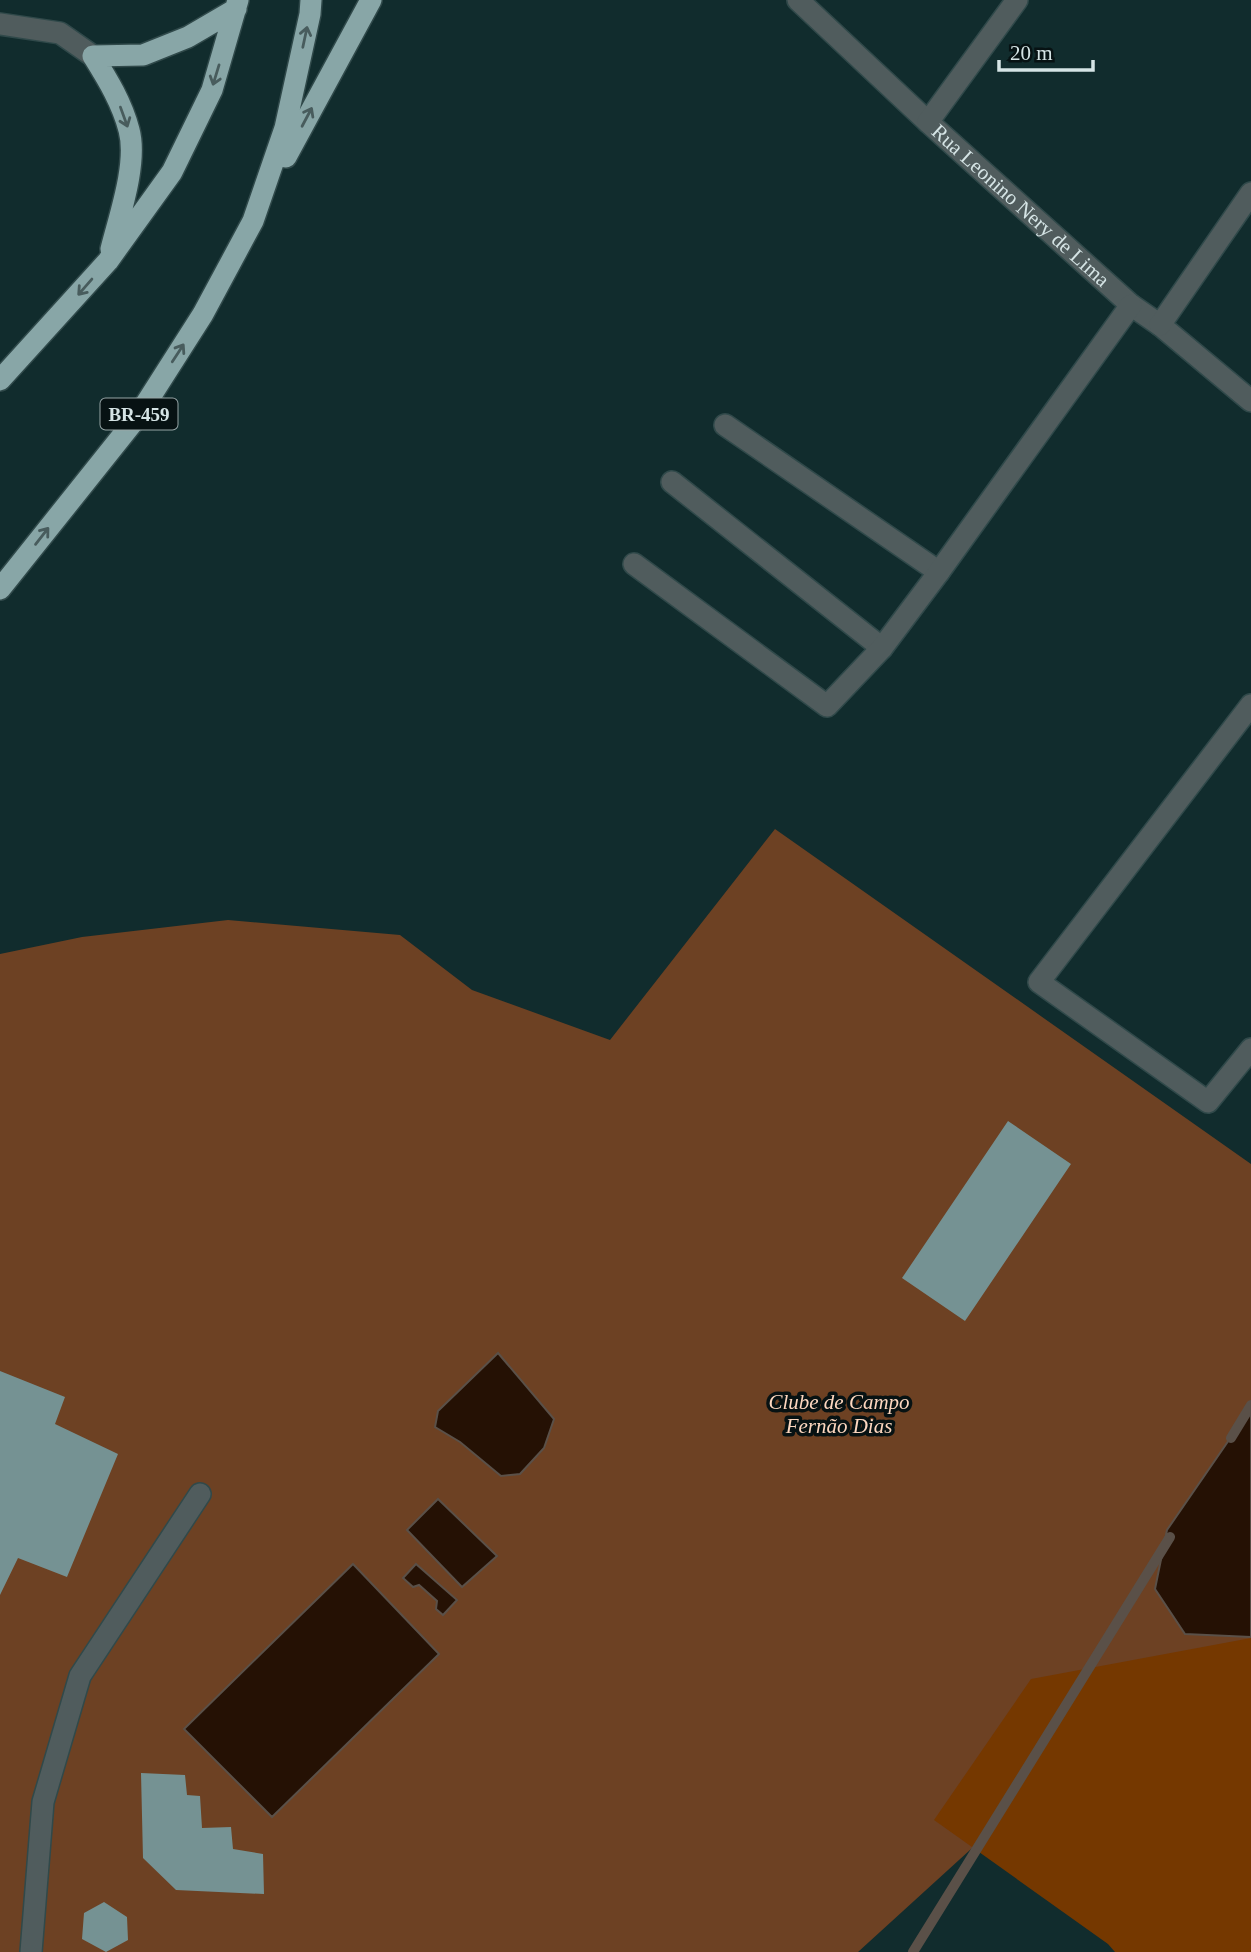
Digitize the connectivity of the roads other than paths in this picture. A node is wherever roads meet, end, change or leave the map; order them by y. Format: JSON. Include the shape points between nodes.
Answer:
{"nodes":[{"id":1,"x":311,"y":0,"type":"edge"},
{"id":2,"x":371,"y":0,"type":"edge"},
{"id":3,"x":798,"y":0,"type":"edge"},
{"id":4,"x":1017,"y":0,"type":"edge"},
{"id":5,"x":237,"y":5,"type":"edge"},
{"id":6,"x":0,"y":24,"type":"edge"},
{"id":7,"x":93,"y":56,"type":"junction"},
{"id":8,"x":928,"y":122,"type":"junction"},
{"id":9,"x":1251,"y":193,"type":"edge"},
{"id":10,"x":253,"y":220,"type":"junction"},
{"id":11,"x":108,"y":261,"type":"junction"},
{"id":12,"x":1131,"y":305,"type":"junction"},
{"id":13,"x":1160,"y":325,"type":"junction"},
{"id":14,"x":0,"y":380,"type":"edge"},
{"id":15,"x":1251,"y":401,"type":"edge"},
{"id":16,"x":724,"y":425,"type":"dead end"},
{"id":17,"x":672,"y":482,"type":"dead end"},
{"id":18,"x":634,"y":564,"type":"dead end"},
{"id":19,"x":939,"y":572,"type":"junction"},
{"id":20,"x":0,"y":589,"type":"edge"},
{"id":21,"x":882,"y":648,"type":"junction"},
{"id":22,"x":1251,"y":705,"type":"edge"},
{"id":23,"x":1251,"y":1049,"type":"edge"},
{"id":24,"x":200,"y":1493,"type":"dead end"},
{"id":25,"x":31,"y":1952,"type":"edge"}],
"edges":[{"from":10,"to":1,"type":"highway","number":"BR-459","one_way":true,"via":[[285,128]]},
{"from":10,"to":2,"type":"highway","one_way":true},
{"from":3,"to":8,"type":"street","name":"Rua Leonino Nery de Lima"},
{"from":4,"to":8,"type":"street"},
{"from":5,"to":7,"type":"highway","via":[[188,37],[143,55]]},
{"from":5,"to":11,"type":"highway","one_way":true,"via":[[212,90],[172,172]]},
{"from":6,"to":7,"type":"street","via":[[60,33]]},
{"from":7,"to":11,"type":"highway","one_way":true,"via":[[115,90],[130,133],[130,173]]},
{"from":8,"to":12,"type":"street","name":"Rua Leonino Nery de Lima"},
{"from":9,"to":13,"type":"street"},
{"from":20,"to":10,"type":"highway","number":"BR-459","one_way":true,"via":[[138,416],[203,314]]},
{"from":11,"to":14,"type":"highway","one_way":true},
{"from":12,"to":13,"type":"street","name":"Rua Leonino Nery de Lima"},
{"from":12,"to":19,"type":"street"},
{"from":13,"to":15,"type":"street","name":"Rua Leonino Nery de Lima"},
{"from":16,"to":19,"type":"street"},
{"from":17,"to":21,"type":"street"},
{"from":18,"to":21,"type":"street","via":[[827,705]]},
{"from":19,"to":21,"type":"street"},
{"from":22,"to":23,"type":"street","via":[[1039,982],[1208,1102]]},
{"from":24,"to":25,"type":"street","via":[[80,1676],[43,1802]]}]}
